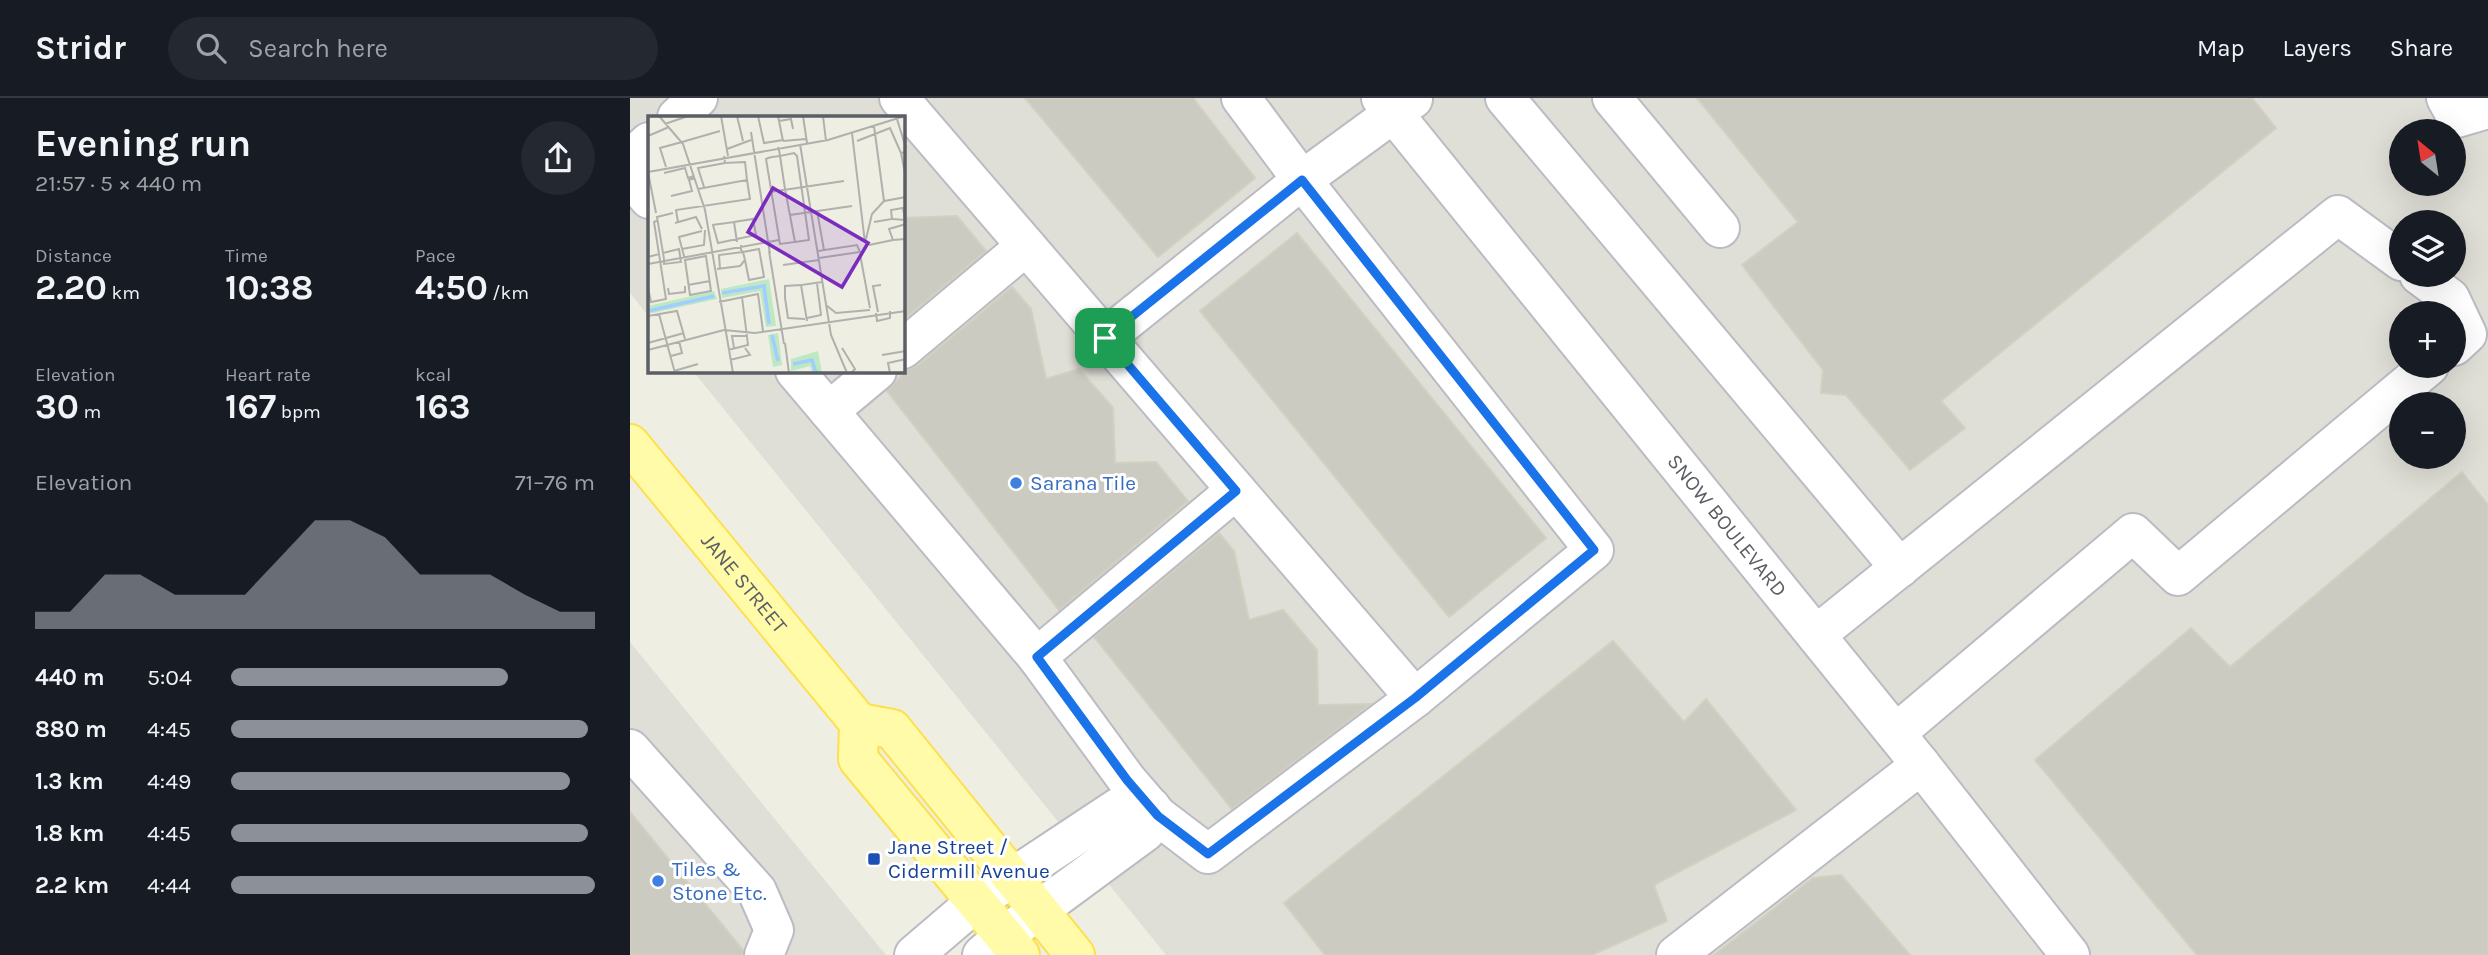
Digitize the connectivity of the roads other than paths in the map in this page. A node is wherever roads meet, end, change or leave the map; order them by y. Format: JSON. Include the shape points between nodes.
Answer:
{"nodes":[{"id":1,"x":698,"y":98,"type":"edge"},
{"id":2,"x":899,"y":98,"type":"edge"},
{"id":3,"x":1241,"y":98,"type":"edge"},
{"id":4,"x":1505,"y":98,"type":"edge"},
{"id":5,"x":1612,"y":98,"type":"edge"},
{"id":6,"x":2446,"y":98,"type":"edge"},
{"id":7,"x":1397,"y":104,"type":"edge"},
{"id":8,"x":2488,"y":108,"type":"edge"},
{"id":9,"x":678,"y":116,"type":"edge"},
{"id":10,"x":648,"y":143,"type":"edge"},
{"id":11,"x":630,"y":159,"type":"edge"},
{"id":12,"x":630,"y":176,"type":"edge"},
{"id":13,"x":1302,"y":180,"type":"junction"},
{"id":14,"x":648,"y":198,"type":"edge"},
{"id":15,"x":1720,"y":228,"type":"dead end"},
{"id":16,"x":1026,"y":246,"type":"junction"},
{"id":17,"x":2389,"y":252,"type":"edge"},
{"id":18,"x":2435,"y":287,"type":"edge"},
{"id":19,"x":1105,"y":338,"type":"junction"},
{"id":20,"x":2469,"y":345,"type":"edge"},
{"id":21,"x":905,"y":347,"type":"edge"},
{"id":22,"x":797,"y":373,"type":"edge"},
{"id":23,"x":875,"y":373,"type":"edge"},
{"id":24,"x":2415,"y":378,"type":"edge"},
{"id":25,"x":829,"y":411,"type":"junction"},
{"id":26,"x":630,"y":444,"type":"edge"},
{"id":27,"x":1236,"y":491,"type":"junction"},
{"id":28,"x":1900,"y":568,"type":"junction"},
{"id":29,"x":1816,"y":635,"type":"junction"},
{"id":30,"x":1037,"y":657,"type":"junction"},
{"id":31,"x":1415,"y":698,"type":"junction"},
{"id":32,"x":859,"y":723,"type":"junction"},
{"id":33,"x":1896,"y":733,"type":"junction"},
{"id":34,"x":630,"y":748,"type":"edge"},
{"id":35,"x":1921,"y":765,"type":"junction"},
{"id":36,"x":1151,"y":807,"type":"junction"},
{"id":37,"x":1012,"y":877,"type":"junction"},
{"id":38,"x":977,"y":901,"type":"junction"},
{"id":39,"x":1039,"y":911,"type":"junction"},
{"id":40,"x":1002,"y":948,"type":"edge"},
{"id":41,"x":764,"y":955,"type":"edge"},
{"id":42,"x":914,"y":955,"type":"edge"},
{"id":43,"x":1075,"y":955,"type":"edge"},
{"id":44,"x":1676,"y":955,"type":"edge"},
{"id":45,"x":2070,"y":955,"type":"edge"}],
"edges":[{"from":1,"to":9,"type":"street"},
{"from":2,"to":16,"type":"street"},
{"from":3,"to":13,"type":"street"},
{"from":4,"to":28,"type":"street"},
{"from":5,"to":15,"type":"street"},
{"from":6,"to":8,"type":"street","via":[[2457,118]]},
{"from":7,"to":13,"type":"street"},
{"from":7,"to":29,"type":"street","name":"SNOW BOULEVARD"},
{"from":10,"to":11,"type":"street"},
{"from":12,"to":14,"type":"street"},
{"from":13,"to":19,"type":"street"},
{"from":13,"to":31,"type":"street","via":[[1594,550]]},
{"from":16,"to":19,"type":"street"},
{"from":16,"to":21,"type":"street"},
{"from":17,"to":28,"type":"street","via":[[2338,215]]},
{"from":18,"to":20,"type":"street","via":[[2450,298]]},
{"from":19,"to":27,"type":"street"},
{"from":22,"to":25,"type":"street"},
{"from":23,"to":25,"type":"street"},
{"from":24,"to":33,"type":"street","via":[[2178,576],[2133,533]]},
{"from":25,"to":30,"type":"street"},
{"from":26,"to":32,"type":"main road","name":"JANE STREET"},
{"from":27,"to":30,"type":"street"},
{"from":27,"to":31,"type":"street"},
{"from":28,"to":29,"type":"street"},
{"from":29,"to":33,"type":"street","name":"SNOW BOULEVARD"},
{"from":30,"to":36,"type":"street"},
{"from":31,"to":36,"type":"street","via":[[1208,854]]},
{"from":32,"to":37,"type":"main road","via":[[892,729]]},
{"from":32,"to":38,"type":"main road","via":[[858,759]]},
{"from":33,"to":35,"type":"street","name":"SNOW BOULEVARD"},
{"from":34,"to":41,"type":"street","via":[[757,891],[774,930]]},
{"from":35,"to":44,"type":"street"},
{"from":35,"to":45,"type":"street","name":"SNOW BOULEVARD"},
{"from":36,"to":37,"type":"street","via":[[1119,807]]},
{"from":36,"to":39,"type":"street","via":[[1145,832]]},
{"from":37,"to":38,"type":"street"},
{"from":37,"to":39,"type":"main road"},
{"from":38,"to":40,"type":"main road"},
{"from":38,"to":42,"type":"street"},
{"from":39,"to":40,"type":"street"},
{"from":39,"to":43,"type":"main road"}]}
